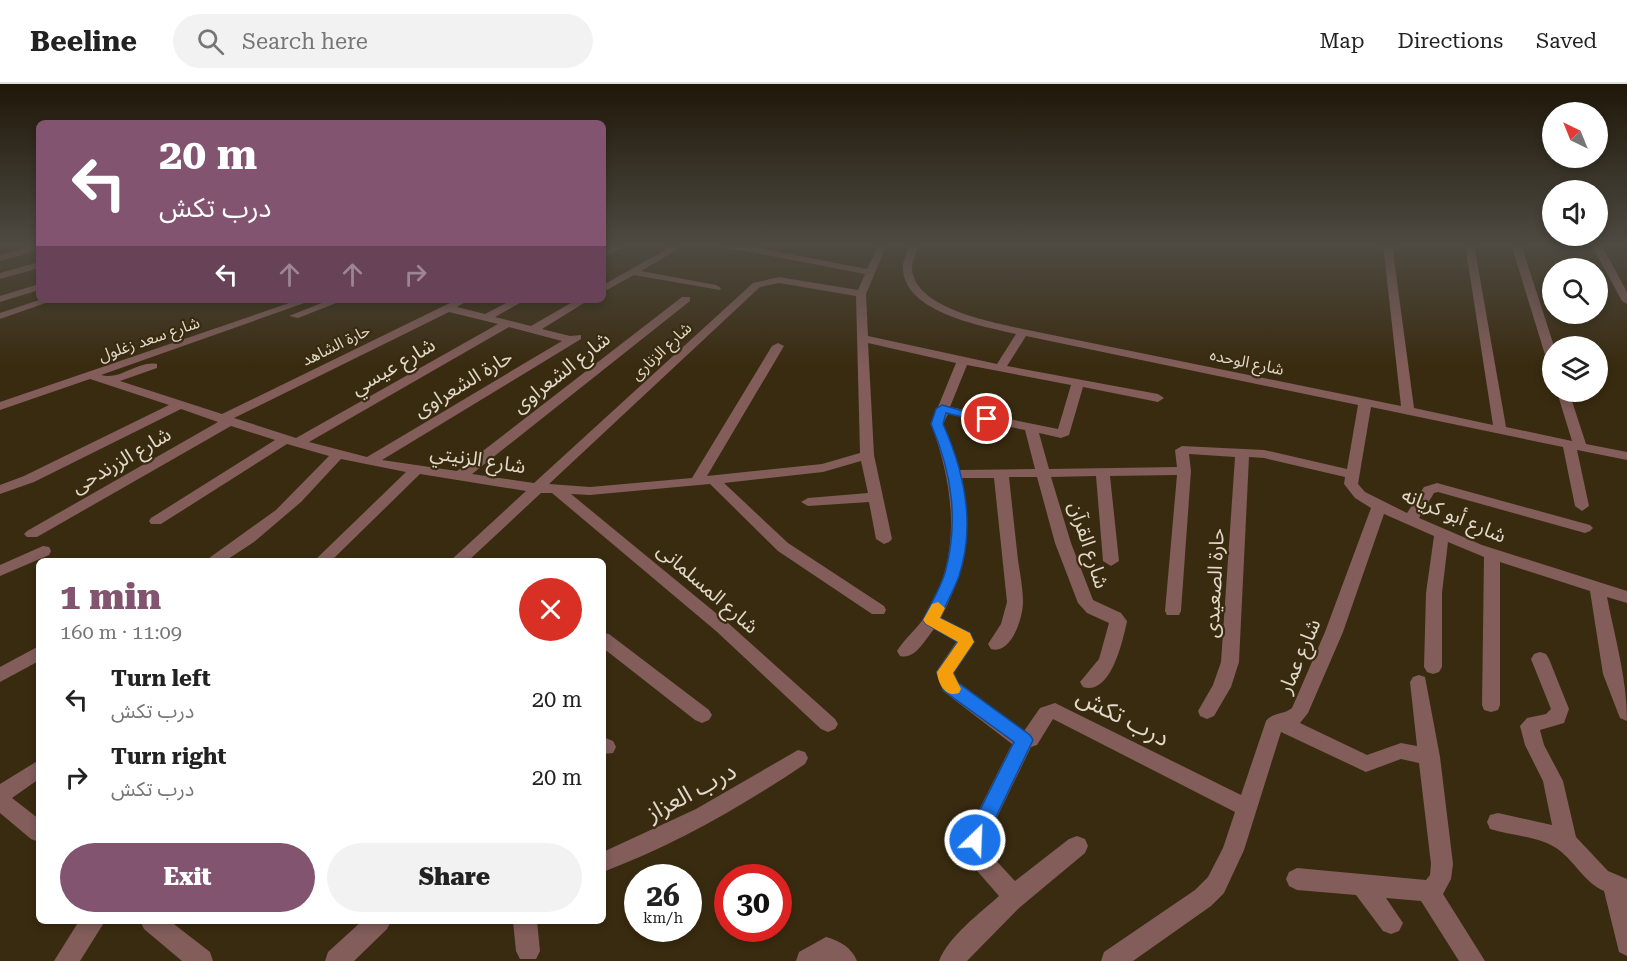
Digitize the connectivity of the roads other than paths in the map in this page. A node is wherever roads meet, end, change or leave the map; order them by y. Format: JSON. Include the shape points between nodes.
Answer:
{"nodes":[{"id":1,"x":700,"y":285,"type":"edge"},
{"id":2,"x":757,"y":285,"type":"edge"},
{"id":3,"x":808,"y":285,"type":"edge"},
{"id":4,"x":864,"y":285,"type":"edge"},
{"id":5,"x":914,"y":285,"type":"edge"},
{"id":6,"x":1393,"y":285,"type":"edge"},
{"id":7,"x":1477,"y":285,"type":"edge"},
{"id":8,"x":1529,"y":285,"type":"edge"},
{"id":9,"x":1618,"y":285,"type":"edge"},
{"id":10,"x":36,"y":288,"type":"edge"},
{"id":11,"x":716,"y":288,"type":"dead end"},
{"id":12,"x":861,"y":294,"type":"junction"},
{"id":13,"x":0,"y":299,"type":"edge"},
{"id":14,"x":686,"y":299,"type":"dead end"},
{"id":15,"x":1627,"y":302,"type":"edge"},
{"id":16,"x":40,"y":303,"type":"edge"},
{"id":17,"x":299,"y":303,"type":"edge"},
{"id":18,"x":331,"y":303,"type":"edge"},
{"id":19,"x":458,"y":303,"type":"edge"},
{"id":20,"x":514,"y":303,"type":"edge"},
{"id":21,"x":579,"y":303,"type":"edge"},
{"id":22,"x":447,"y":308,"type":"junction"},
{"id":23,"x":0,"y":316,"type":"edge"},
{"id":24,"x":486,"y":318,"type":"junction"},
{"id":25,"x":507,"y":324,"type":"junction"},
{"id":26,"x":532,"y":330,"type":"junction"},
{"id":27,"x":1023,"y":332,"type":"junction"},
{"id":28,"x":1545,"y":336,"type":"edge"},
{"id":29,"x":861,"y":338,"type":"junction"},
{"id":30,"x":778,"y":346,"type":"dead end"},
{"id":31,"x":963,"y":362,"type":"junction"},
{"id":32,"x":1000,"y":368,"type":"junction"},
{"id":33,"x":92,"y":376,"type":"junction"},
{"id":34,"x":107,"y":382,"type":"junction"},
{"id":35,"x":1078,"y":383,"type":"junction"},
{"id":36,"x":1158,"y":398,"type":"dead end"},
{"id":37,"x":1565,"y":402,"type":"edge"},
{"id":38,"x":1365,"y":403,"type":"junction"},
{"id":39,"x":179,"y":405,"type":"junction"},
{"id":40,"x":0,"y":406,"type":"edge"},
{"id":41,"x":942,"y":409,"type":"junction"},
{"id":42,"x":1408,"y":412,"type":"junction"},
{"id":43,"x":226,"y":420,"type":"junction"},
{"id":44,"x":1031,"y":429,"type":"junction"},
{"id":45,"x":1500,"y":430,"type":"junction"},
{"id":46,"x":291,"y":441,"type":"junction"},
{"id":47,"x":1575,"y":445,"type":"junction"},
{"id":48,"x":1242,"y":452,"type":"junction"},
{"id":49,"x":338,"y":454,"type":"junction"},
{"id":50,"x":867,"y":455,"type":"junction"},
{"id":51,"x":1627,"y":456,"type":"edge"},
{"id":52,"x":369,"y":462,"type":"junction"},
{"id":53,"x":417,"y":469,"type":"junction"},
{"id":54,"x":1184,"y":471,"type":"junction"},
{"id":55,"x":1045,"y":472,"type":"junction"},
{"id":56,"x":1103,"y":472,"type":"junction"},
{"id":57,"x":1001,"y":473,"type":"junction"},
{"id":58,"x":955,"y":474,"type":"junction"},
{"id":59,"x":1352,"y":474,"type":"junction"},
{"id":60,"x":460,"y":476,"type":"junction"},
{"id":61,"x":704,"y":480,"type":"junction"},
{"id":62,"x":536,"y":488,"type":"junction"},
{"id":63,"x":556,"y":489,"type":"junction"},
{"id":64,"x":0,"y":490,"type":"edge"},
{"id":65,"x":876,"y":497,"type":"junction"},
{"id":66,"x":808,"y":502,"type":"dead end"},
{"id":67,"x":1379,"y":506,"type":"junction"},
{"id":68,"x":1582,"y":506,"type":"dead end"},
{"id":69,"x":1410,"y":520,"type":"junction"},
{"id":70,"x":156,"y":521,"type":"dead end"},
{"id":71,"x":1585,"y":528,"type":"dead end"},
{"id":72,"x":1442,"y":533,"type":"junction"},
{"id":73,"x":32,"y":534,"type":"dead end"},
{"id":74,"x":884,"y":539,"type":"dead end"},
{"id":75,"x":43,"y":551,"type":"dead end"},
{"id":76,"x":1491,"y":554,"type":"junction"},
{"id":77,"x":217,"y":558,"type":"edge"},
{"id":78,"x":325,"y":558,"type":"edge"},
{"id":79,"x":465,"y":558,"type":"edge"},
{"id":80,"x":1111,"y":561,"type":"dead end"},
{"id":81,"x":0,"y":571,"type":"edge"},
{"id":82,"x":1597,"y":586,"type":"junction"},
{"id":83,"x":1627,"y":597,"type":"edge"},
{"id":84,"x":878,"y":610,"type":"dead end"},
{"id":85,"x":1173,"y":611,"type":"dead end"},
{"id":86,"x":931,"y":620,"type":"junction"},
{"id":87,"x":606,"y":641,"type":"edge"},
{"id":88,"x":997,"y":644,"type":"dead end"},
{"id":89,"x":906,"y":651,"type":"dead end"},
{"id":90,"x":36,"y":655,"type":"edge"},
{"id":91,"x":1540,"y":659,"type":"dead end"},
{"id":92,"x":0,"y":675,"type":"edge"},
{"id":93,"x":1089,"y":682,"type":"dead end"},
{"id":94,"x":1491,"y":705,"type":"dead end"},
{"id":95,"x":1207,"y":711,"type":"dead end"},
{"id":96,"x":1627,"y":713,"type":"edge"},
{"id":97,"x":702,"y":715,"type":"dead end"},
{"id":98,"x":1277,"y":721,"type":"junction"},
{"id":99,"x":828,"y":724,"type":"dead end"},
{"id":100,"x":1024,"y":740,"type":"junction"},
{"id":101,"x":1430,"y":757,"type":"junction"},
{"id":102,"x":798,"y":758,"type":"dead end"},
{"id":103,"x":36,"y":770,"type":"edge"},
{"id":104,"x":0,"y":795,"type":"edge"},
{"id":105,"x":0,"y":801,"type":"edge"},
{"id":106,"x":1247,"y":808,"type":"junction"},
{"id":107,"x":1498,"y":822,"type":"dead end"},
{"id":108,"x":36,"y":830,"type":"edge"},
{"id":109,"x":1566,"y":842,"type":"junction"},
{"id":110,"x":1077,"y":846,"type":"dead end"},
{"id":111,"x":606,"y":861,"type":"edge"},
{"id":112,"x":1297,"y":879,"type":"dead end"},
{"id":113,"x":1362,"y":885,"type":"junction"},
{"id":114,"x":1620,"y":887,"type":"edge"},
{"id":115,"x":1430,"y":891,"type":"junction"},
{"id":116,"x":1013,"y":895,"type":"junction"},
{"id":117,"x":1391,"y":923,"type":"dead end"},
{"id":118,"x":91,"y":924,"type":"edge"},
{"id":119,"x":156,"y":924,"type":"edge"},
{"id":120,"x":376,"y":924,"type":"edge"},
{"id":121,"x":525,"y":924,"type":"edge"},
{"id":122,"x":1627,"y":944,"type":"edge"},
{"id":123,"x":528,"y":951,"type":"dead end"},
{"id":124,"x":66,"y":961,"type":"edge"},
{"id":125,"x":201,"y":961,"type":"edge"},
{"id":126,"x":337,"y":961,"type":"edge"},
{"id":127,"x":808,"y":961,"type":"edge"},
{"id":128,"x":845,"y":961,"type":"edge"},
{"id":129,"x":951,"y":961,"type":"edge"},
{"id":130,"x":1113,"y":961,"type":"edge"},
{"id":131,"x":1473,"y":961,"type":"edge"}],
"edges":[{"from":1,"to":11,"type":"street"},
{"from":2,"to":62,"type":"street","name":"شارع الزنارى"},
{"from":3,"to":12,"type":"street","name":"شارع الزنارى"},
{"from":4,"to":12,"type":"street"},
{"from":5,"to":27,"type":"street","name":"شارع الوحده","via":[[924,299],[958,316]]},
{"from":6,"to":42,"type":"street"},
{"from":7,"to":45,"type":"street"},
{"from":8,"to":28,"type":"street"},
{"from":9,"to":15,"type":"street"},
{"from":10,"to":13,"type":"street"},
{"from":12,"to":29,"type":"street"},
{"from":14,"to":60,"type":"street","name":"شارع الشعراوى"},
{"from":16,"to":23,"type":"street"},
{"from":17,"to":33,"type":"street","name":"شارع سعد زغلول"},
{"from":18,"to":34,"type":"street","name":"شارع سعد زغلول"},
{"from":19,"to":22,"type":"street","name":"حارة الشاهد"},
{"from":20,"to":24,"type":"street"},
{"from":21,"to":26,"type":"street"},
{"from":22,"to":24,"type":"street"},
{"from":22,"to":43,"type":"street","name":"حارة الشاهد"},
{"from":24,"to":25,"type":"street"},
{"from":25,"to":26,"type":"street"},
{"from":25,"to":46,"type":"street","name":"شارع عيسي"},
{"from":26,"to":52,"type":"street","name":"حارة الشعراوى","via":[[574,338]]},
{"from":27,"to":32,"type":"street"},
{"from":27,"to":38,"type":"street","name":"شارع الوحده"},
{"from":29,"to":31,"type":"street"},
{"from":29,"to":50,"type":"street"},
{"from":30,"to":61,"type":"street"},
{"from":31,"to":32,"type":"street"},
{"from":31,"to":41,"type":"street"},
{"from":32,"to":35,"type":"street"},
{"from":33,"to":34,"type":"street","name":"شارع الزنيتي"},
{"from":33,"to":40,"type":"street","name":"شارع سعد زغلول"},
{"from":34,"to":39,"type":"street","name":"شارع الزنيتي"},
{"from":35,"to":36,"type":"street"},
{"from":35,"to":44,"type":"street","via":[[1064,432],[1055,435]]},
{"from":37,"to":47,"type":"street"},
{"from":38,"to":42,"type":"street","name":"شارع الوحده"},
{"from":38,"to":59,"type":"street"},
{"from":39,"to":43,"type":"street","name":"شارع الزنيتي"},
{"from":39,"to":64,"type":"street"},
{"from":41,"to":44,"type":"street"},
{"from":41,"to":58,"type":"street","via":[[937,424]]},
{"from":42,"to":45,"type":"street","name":"شارع الوحده"},
{"from":43,"to":46,"type":"street","name":"شارع الزنيتي"},
{"from":43,"to":73,"type":"street","name":"شارع الزرندحى"},
{"from":44,"to":55,"type":"street","name":"شارع القرآن"},
{"from":45,"to":47,"type":"street","name":"شارع الوحده"},
{"from":46,"to":49,"type":"street","name":"شارع الزنيتي"},
{"from":46,"to":70,"type":"street","name":"شارع عيسي"},
{"from":47,"to":51,"type":"street","name":"شارع الوحده"},
{"from":47,"to":68,"type":"street"},
{"from":48,"to":54,"type":"street","via":[[1182,450]]},
{"from":48,"to":59,"type":"street"},
{"from":48,"to":95,"type":"street","name":"حارة الصعيدى","via":[[1230,662],[1222,687]]},
{"from":49,"to":52,"type":"street","name":"شارع الزنيتي"},
{"from":49,"to":77,"type":"street","via":[[311,486],[271,521]]},
{"from":50,"to":61,"type":"street","name":"شارع الزنيتي","via":[[823,468]]},
{"from":50,"to":65,"type":"street"},
{"from":52,"to":53,"type":"street","name":"شارع الزنيتي"},
{"from":53,"to":60,"type":"street","name":"شارع الزنيتي"},
{"from":53,"to":78,"type":"street"},
{"from":54,"to":56,"type":"street"},
{"from":54,"to":85,"type":"street"},
{"from":55,"to":56,"type":"street"},
{"from":55,"to":57,"type":"street"},
{"from":55,"to":93,"type":"street","name":"شارع القرآن","via":[[1063,543],[1086,603],[1118,621],[1111,655]]},
{"from":56,"to":80,"type":"street"},
{"from":57,"to":58,"type":"street"},
{"from":57,"to":88,"type":"street","via":[[1015,602],[1008,631]]},
{"from":58,"to":86,"type":"street","via":[[960,531],[952,575]]},
{"from":59,"to":67,"type":"street","name":"شارع أبو كريانه","via":[[1354,490]]},
{"from":60,"to":62,"type":"street","name":"شارع الزنيتي"},
{"from":61,"to":63,"type":"street","name":"شارع الزنيتي","via":[[601,490]]},
{"from":61,"to":84,"type":"street","via":[[783,547]]},
{"from":62,"to":63,"type":"street","name":"شارع الزنيتي"},
{"from":62,"to":79,"type":"street","name":"شارع الزنارى"},
{"from":63,"to":99,"type":"street","name":"شارع المسلمانى","via":[[722,627]]},
{"from":65,"to":66,"type":"street"},
{"from":65,"to":74,"type":"street"},
{"from":67,"to":69,"type":"street","name":"شارع أبو كريانه"},
{"from":67,"to":98,"type":"street","name":"شارع عمار","via":[[1334,632],[1299,713],[1292,719]]},
{"from":69,"to":71,"type":"street","via":[[1429,490],[1437,487]]},
{"from":69,"to":72,"type":"street","name":"شارع أبو كريانه"},
{"from":72,"to":76,"type":"street","name":"شارع أبو كريانه"},
{"from":72,"to":101,"type":"street","via":[[1426,675]]},
{"from":75,"to":81,"type":"street"},
{"from":76,"to":82,"type":"street","name":"شارع أبو كريانه"},
{"from":76,"to":94,"type":"street"},
{"from":82,"to":83,"type":"street","name":"شارع أبو كريانه"},
{"from":82,"to":96,"type":"street","via":[[1612,674]]},
{"from":86,"to":89,"type":"street"},
{"from":86,"to":100,"type":"street","via":[[964,637],[966,642],[945,672],[950,686]]},
{"from":87,"to":97,"type":"street"},
{"from":90,"to":92,"type":"street"},
{"from":91,"to":109,"type":"street","via":[[1560,709],[1557,718],[1530,726],[1530,734],[1550,774]]},
{"from":98,"to":101,"type":"street","via":[[1366,764],[1401,750]]},
{"from":98,"to":106,"type":"street"},
{"from":100,"to":106,"type":"street","name":"درب تكش","via":[[1032,737],[1047,713],[1055,711]]},
{"from":100,"to":116,"type":"street","via":[[975,840],[980,858]]},
{"from":101,"to":115,"type":"street","via":[[1442,864],[1438,885]]},
{"from":102,"to":111,"type":"street","name":"درب العزاز","via":[[749,792],[693,823]]},
{"from":103,"to":104,"type":"street"},
{"from":105,"to":108,"type":"street"},
{"from":106,"to":130,"type":"street","via":[[1225,872],[1216,885]]},
{"from":107,"to":109,"type":"street"},
{"from":109,"to":114,"type":"street","via":[[1590,870]]},
{"from":110,"to":116,"type":"street"},
{"from":112,"to":113,"type":"street"},
{"from":113,"to":115,"type":"street"},
{"from":113,"to":117,"type":"street"},
{"from":114,"to":122,"type":"street"},
{"from":115,"to":131,"type":"street"},
{"from":116,"to":129,"type":"street"},
{"from":118,"to":124,"type":"street"},
{"from":119,"to":125,"type":"street"},
{"from":120,"to":126,"type":"street"},
{"from":121,"to":123,"type":"street"},
{"from":127,"to":128,"type":"street","via":[[826,949]]}]}
